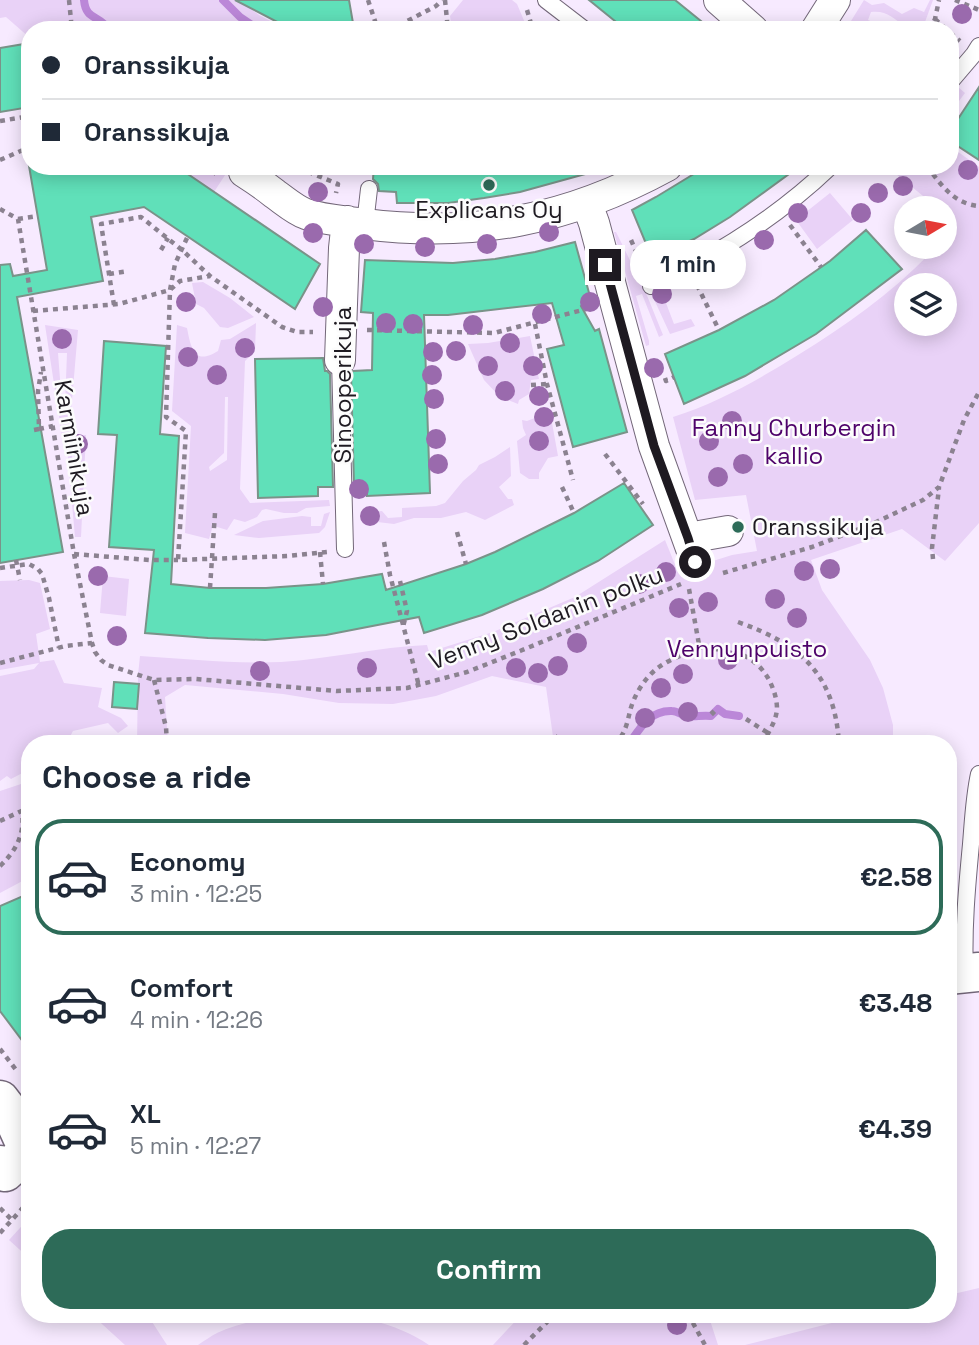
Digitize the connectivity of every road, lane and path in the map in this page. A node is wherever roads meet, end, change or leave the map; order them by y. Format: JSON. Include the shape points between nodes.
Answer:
{"nodes":[{"id":1,"x":69,"y":0,"type":"edge"},
{"id":2,"x":368,"y":0,"type":"edge"},
{"id":3,"x":443,"y":0,"type":"edge"},
{"id":4,"x":547,"y":0,"type":"edge"},
{"id":5,"x":719,"y":0,"type":"edge"},
{"id":6,"x":835,"y":0,"type":"edge"},
{"id":7,"x":939,"y":0,"type":"edge"},
{"id":8,"x":955,"y":0,"type":"edge"},
{"id":9,"x":979,"y":9,"type":"edge"},
{"id":10,"x":935,"y":19,"type":"joint"},
{"id":11,"x":71,"y":21,"type":"edge"},
{"id":12,"x":374,"y":21,"type":"edge"},
{"id":13,"x":407,"y":21,"type":"edge"},
{"id":14,"x":446,"y":21,"type":"edge"},
{"id":15,"x":574,"y":21,"type":"edge"},
{"id":16,"x":743,"y":21,"type":"edge"},
{"id":17,"x":822,"y":21,"type":"edge"},
{"id":18,"x":937,"y":21,"type":"edge"},
{"id":19,"x":979,"y":46,"type":"edge"},
{"id":20,"x":959,"y":72,"type":"edge"},
{"id":21,"x":21,"y":118,"type":"edge"},
{"id":22,"x":0,"y":121,"type":"edge"},
{"id":23,"x":21,"y":151,"type":"edge"},
{"id":24,"x":0,"y":160,"type":"edge"},
{"id":25,"x":248,"y":175,"type":"edge"},
{"id":26,"x":317,"y":175,"type":"edge"},
{"id":27,"x":650,"y":175,"type":"edge"},
{"id":28,"x":822,"y":175,"type":"edge"},
{"id":29,"x":934,"y":175,"type":"edge"},
{"id":30,"x":369,"y":189,"type":"dead end"},
{"id":31,"x":587,"y":204,"type":"junction"},
{"id":32,"x":979,"y":206,"type":"edge"},
{"id":33,"x":0,"y":209,"type":"edge"},
{"id":34,"x":779,"y":210,"type":"junction"},
{"id":35,"x":349,"y":215,"type":"junction"},
{"id":36,"x":38,"y":216,"type":"dead end"},
{"id":37,"x":18,"y":219,"type":"junction"},
{"id":38,"x":628,"y":236,"type":"dead end"},
{"id":39,"x":187,"y":238,"type":"dead end"},
{"id":40,"x":168,"y":239,"type":"junction"},
{"id":41,"x":161,"y":250,"type":"dead end"},
{"id":42,"x":182,"y":250,"type":"junction"},
{"id":43,"x":821,"y":267,"type":"dead end"},
{"id":44,"x":688,"y":268,"type":"junction"},
{"id":45,"x":128,"y":271,"type":"dead end"},
{"id":46,"x":109,"y":274,"type":"junction"},
{"id":47,"x":209,"y":276,"type":"junction"},
{"id":48,"x":651,"y":286,"type":"joint"},
{"id":49,"x":170,"y":290,"type":"junction"},
{"id":50,"x":614,"y":302,"type":"junction"},
{"id":51,"x":114,"y":304,"type":"junction"},
{"id":52,"x":33,"y":311,"type":"junction"},
{"id":53,"x":535,"y":324,"type":"junction"},
{"id":54,"x":719,"y":330,"type":"dead end"},
{"id":55,"x":494,"y":333,"type":"junction"},
{"id":56,"x":495,"y":341,"type":"dead end"},
{"id":57,"x":340,"y":346,"type":"junction"},
{"id":58,"x":42,"y":367,"type":"junction"},
{"id":59,"x":547,"y":384,"type":"junction"},
{"id":60,"x":531,"y":385,"type":"dead end"},
{"id":61,"x":979,"y":392,"type":"edge"},
{"id":62,"x":53,"y":426,"type":"junction"},
{"id":63,"x":605,"y":454,"type":"dead end"},
{"id":64,"x":573,"y":481,"type":"dead end"},
{"id":65,"x":562,"y":487,"type":"dead end"},
{"id":66,"x":939,"y":487,"type":"junction"},
{"id":67,"x":646,"y":508,"type":"dead end"},
{"id":68,"x":215,"y":513,"type":"dead end"},
{"id":69,"x":574,"y":513,"type":"dead end"},
{"id":70,"x":728,"y":531,"type":"dead end"},
{"id":71,"x":457,"y":532,"type":"dead end"},
{"id":72,"x":384,"y":542,"type":"dead end"},
{"id":73,"x":345,"y":549,"type":"joint"},
{"id":74,"x":320,"y":552,"type":"junction"},
{"id":75,"x":75,"y":554,"type":"junction"},
{"id":76,"x":212,"y":559,"type":"junction"},
{"id":77,"x":933,"y":559,"type":"dead end"},
{"id":78,"x":178,"y":560,"type":"junction"},
{"id":79,"x":16,"y":562,"type":"junction"},
{"id":80,"x":467,"y":564,"type":"dead end"},
{"id":81,"x":697,"y":565,"type":"junction"},
{"id":82,"x":0,"y":568,"type":"edge"},
{"id":83,"x":20,"y":580,"type":"dead end"},
{"id":84,"x":400,"y":580,"type":"dead end"},
{"id":85,"x":323,"y":584,"type":"dead end"},
{"id":86,"x":210,"y":588,"type":"dead end"},
{"id":87,"x":738,"y":622,"type":"dead end"},
{"id":88,"x":403,"y":627,"type":"junction"},
{"id":89,"x":92,"y":643,"type":"junction"},
{"id":90,"x":59,"y":648,"type":"junction"},
{"id":91,"x":700,"y":650,"type":"junction"},
{"id":92,"x":0,"y":663,"type":"edge"},
{"id":93,"x":155,"y":680,"type":"junction"},
{"id":94,"x":419,"y":686,"type":"junction"},
{"id":95,"x":711,"y":711,"type":"dead end"},
{"id":96,"x":717,"y":717,"type":"dead end"},
{"id":97,"x":746,"y":719,"type":"dead end"},
{"id":98,"x":768,"y":733,"type":"joint"},
{"id":99,"x":166,"y":735,"type":"edge"},
{"id":100,"x":622,"y":735,"type":"edge"},
{"id":101,"x":838,"y":735,"type":"edge"},
{"id":102,"x":979,"y":774,"type":"edge"},
{"id":103,"x":21,"y":812,"type":"edge"},
{"id":104,"x":0,"y":821,"type":"edge"},
{"id":105,"x":21,"y":833,"type":"edge"},
{"id":106,"x":0,"y":866,"type":"edge"},
{"id":107,"x":964,"y":973,"type":"edge"},
{"id":108,"x":0,"y":1100,"type":"edge"},
{"id":109,"x":13,"y":1175,"type":"edge"},
{"id":110,"x":12,"y":1220,"type":"junction"},
{"id":111,"x":0,"y":1233,"type":"edge"},
{"id":112,"x":546,"y":1323,"type":"edge"},
{"id":113,"x":693,"y":1323,"type":"edge"},
{"id":114,"x":524,"y":1345,"type":"edge"},
{"id":115,"x":705,"y":1345,"type":"edge"}],
"edges":[{"from":1,"to":11,"type":"path"},
{"from":2,"to":12,"type":"path"},
{"from":3,"to":13,"type":"path"},
{"from":3,"to":14,"type":"path"},
{"from":4,"to":15,"type":"lane"},
{"from":5,"to":16,"type":"street"},
{"from":6,"to":17,"type":"street"},
{"from":7,"to":10,"type":"path"},
{"from":8,"to":9,"type":"path"},
{"from":10,"to":18,"type":"path"},
{"from":19,"to":20,"type":"lane"},
{"from":21,"to":22,"type":"path"},
{"from":23,"to":24,"type":"path"},
{"from":25,"to":35,"type":"street","via":[[305,214]]},
{"from":26,"to":35,"type":"path","via":[[338,184]]},
{"from":27,"to":31,"type":"street"},
{"from":28,"to":34,"type":"lane"},
{"from":29,"to":32,"type":"path","via":[[958,200]]},
{"from":30,"to":35,"type":"lane"},
{"from":31,"to":35,"type":"street","via":[[474,228],[410,228]]},
{"from":31,"to":50,"type":"street"},
{"from":33,"to":37,"type":"path"},
{"from":34,"to":43,"type":"path"},
{"from":34,"to":44,"type":"lane"},
{"from":35,"to":57,"type":"street","name":"Sinooperikuja"},
{"from":36,"to":37,"type":"path"},
{"from":37,"to":52,"type":"path","name":"Karmiinikuja"},
{"from":38,"to":48,"type":"path"},
{"from":39,"to":42,"type":"path"},
{"from":40,"to":41,"type":"path"},
{"from":40,"to":42,"type":"path"},
{"from":40,"to":46,"type":"path","via":[[141,218],[101,224]]},
{"from":42,"to":47,"type":"path"},
{"from":42,"to":49,"type":"path"},
{"from":44,"to":48,"type":"lane"},
{"from":44,"to":54,"type":"path"},
{"from":45,"to":46,"type":"path"},
{"from":46,"to":51,"type":"path"},
{"from":47,"to":49,"type":"path","via":[[180,281]]},
{"from":47,"to":57,"type":"path","via":[[282,327]]},
{"from":49,"to":51,"type":"path"},
{"from":49,"to":78,"type":"path","via":[[166,417],[186,431]]},
{"from":50,"to":53,"type":"path"},
{"from":50,"to":81,"type":"street","via":[[654,446]]},
{"from":51,"to":52,"type":"path"},
{"from":52,"to":58,"type":"path","name":"Karmiinikuja"},
{"from":53,"to":55,"type":"path"},
{"from":53,"to":59,"type":"path"},
{"from":55,"to":56,"type":"path"},
{"from":55,"to":57,"type":"path","via":[[355,330]]},
{"from":57,"to":73,"type":"lane","name":"Sinooperikuja"},
{"from":58,"to":62,"type":"path","name":"Karmiinikuja"},
{"from":58,"to":62,"type":"path","via":[[36,429]]},
{"from":59,"to":60,"type":"path"},
{"from":59,"to":64,"type":"path"},
{"from":61,"to":66,"type":"path"},
{"from":62,"to":75,"type":"path","name":"Karmiinikuja"},
{"from":63,"to":67,"type":"path"},
{"from":65,"to":69,"type":"path"},
{"from":66,"to":77,"type":"path"},
{"from":66,"to":81,"type":"path","name":"Venny Soldanin polku","via":[[923,500],[812,547]]},
{"from":68,"to":76,"type":"path"},
{"from":70,"to":81,"type":"street"},
{"from":71,"to":80,"type":"path"},
{"from":72,"to":88,"type":"path"},
{"from":73,"to":74,"type":"path"},
{"from":74,"to":76,"type":"path"},
{"from":74,"to":85,"type":"path"},
{"from":75,"to":78,"type":"path"},
{"from":75,"to":89,"type":"path","name":"Karmiinikuja"},
{"from":76,"to":78,"type":"path"},
{"from":76,"to":86,"type":"path"},
{"from":79,"to":82,"type":"path"},
{"from":79,"to":83,"type":"path"},
{"from":79,"to":90,"type":"path","via":[[29,564],[42,574]]},
{"from":81,"to":91,"type":"path"},
{"from":81,"to":94,"type":"path","name":"Venny Soldanin polku","via":[[520,652]]},
{"from":84,"to":88,"type":"path","via":[[407,611]]},
{"from":87,"to":101,"type":"path","via":[[780,639],[808,662],[828,693]]},
{"from":88,"to":94,"type":"path"},
{"from":89,"to":90,"type":"path"},
{"from":89,"to":93,"type":"path","name":"Venny Soldanin polku","via":[[100,660],[108,665]]},
{"from":90,"to":92,"type":"path"},
{"from":91,"to":98,"type":"path","via":[[729,650],[747,657],[764,673],[777,708]]},
{"from":91,"to":100,"type":"path","via":[[670,661],[649,676],[635,697]]},
{"from":93,"to":94,"type":"path","name":"Venny Soldanin polku","via":[[337,691]]},
{"from":93,"to":99,"type":"path"},
{"from":95,"to":96,"type":"path"},
{"from":97,"to":98,"type":"path"},
{"from":102,"to":107,"type":"lane","via":[[968,868]]},
{"from":103,"to":104,"type":"path"},
{"from":105,"to":106,"type":"path"},
{"from":108,"to":109,"type":"street","via":[[13,1118]]},
{"from":109,"to":110,"type":"path"},
{"from":109,"to":110,"type":"path"},
{"from":110,"to":111,"type":"path"},
{"from":112,"to":114,"type":"path"},
{"from":113,"to":115,"type":"path"}]}
